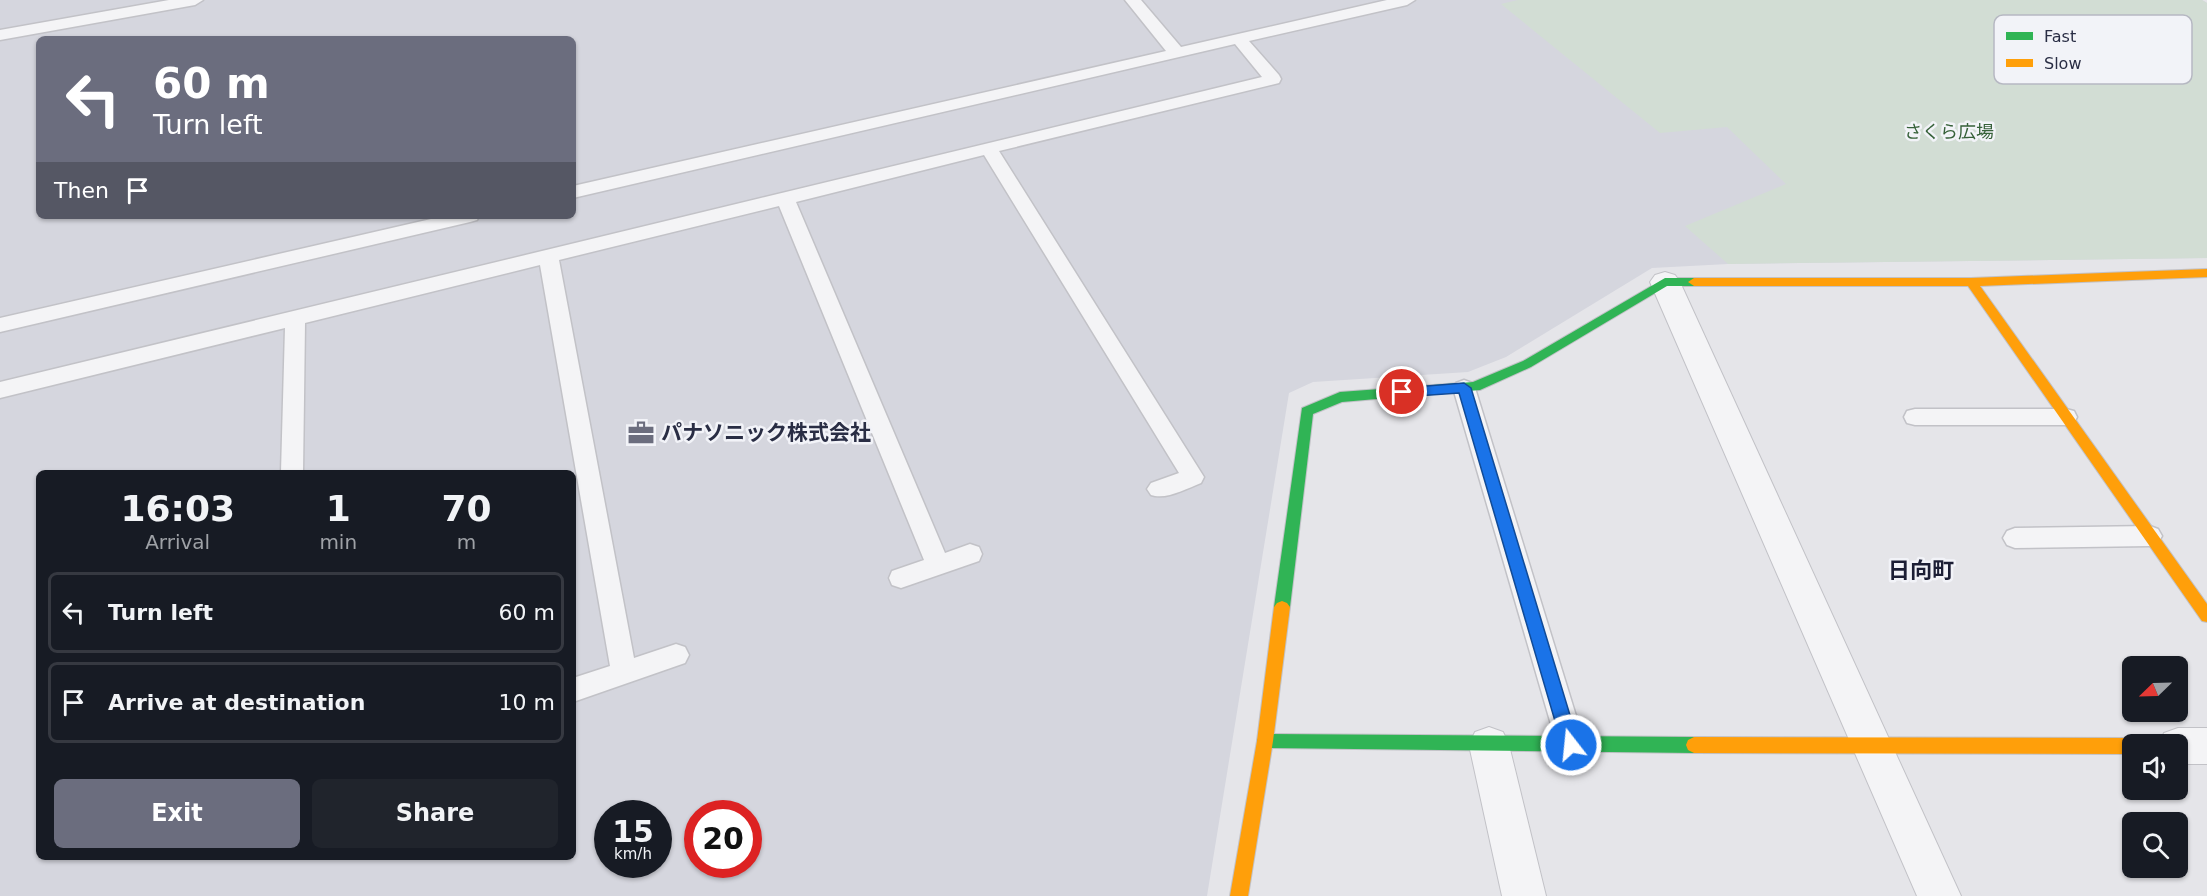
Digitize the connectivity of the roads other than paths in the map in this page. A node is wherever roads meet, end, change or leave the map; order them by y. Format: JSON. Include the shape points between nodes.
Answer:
{"nodes":[{"id":1,"x":195,"y":0,"type":"edge"},
{"id":2,"x":1133,"y":0,"type":"edge"},
{"id":3,"x":1407,"y":0,"type":"edge"},
{"id":4,"x":0,"y":35,"type":"edge"},
{"id":5,"x":1238,"y":38,"type":"junction"},
{"id":6,"x":1176,"y":52,"type":"junction"},
{"id":7,"x":988,"y":148,"type":"junction"},
{"id":8,"x":576,"y":191,"type":"edge"},
{"id":9,"x":785,"y":197,"type":"junction"},
{"id":10,"x":457,"y":219,"type":"edge"},
{"id":11,"x":548,"y":255,"type":"junction"},
{"id":12,"x":2207,"y":273,"type":"edge"},
{"id":13,"x":1665,"y":282,"type":"junction"},
{"id":14,"x":1971,"y":282,"type":"junction"},
{"id":15,"x":295,"y":316,"type":"junction"},
{"id":16,"x":0,"y":325,"type":"edge"},
{"id":17,"x":1464,"y":388,"type":"junction"},
{"id":18,"x":1,"y":392,"type":"edge"},
{"id":19,"x":1915,"y":417,"type":"dead end"},
{"id":20,"x":2066,"y":417,"type":"junction"},
{"id":21,"x":292,"y":470,"type":"edge"},
{"id":22,"x":1159,"y":489,"type":"dead end"},
{"id":23,"x":2150,"y":536,"type":"junction"},
{"id":24,"x":2015,"y":538,"type":"dead end"},
{"id":25,"x":970,"y":554,"type":"dead end"},
{"id":26,"x":938,"y":565,"type":"junction"},
{"id":27,"x":901,"y":578,"type":"dead end"},
{"id":28,"x":2207,"y":616,"type":"edge"},
{"id":29,"x":676,"y":655,"type":"dead end"},
{"id":30,"x":624,"y":673,"type":"junction"},
{"id":31,"x":576,"y":689,"type":"edge"},
{"id":32,"x":1265,"y":741,"type":"junction"},
{"id":33,"x":1489,"y":744,"type":"junction"},
{"id":34,"x":1571,"y":745,"type":"junction"},
{"id":35,"x":1870,"y":746,"type":"junction"},
{"id":36,"x":2122,"y":746,"type":"edge"},
{"id":37,"x":2188,"y":746,"type":"edge"},
{"id":38,"x":2207,"y":746,"type":"edge"},
{"id":39,"x":1239,"y":896,"type":"edge"},
{"id":40,"x":1524,"y":896,"type":"edge"},
{"id":41,"x":1939,"y":896,"type":"edge"}],
"edges":[{"from":1,"to":4,"type":"lane"},
{"from":2,"to":6,"type":"lane"},
{"from":3,"to":5,"type":"lane"},
{"from":5,"to":6,"type":"lane"},
{"from":5,"to":7,"type":"lane","via":[[1273,79]]},
{"from":6,"to":8,"type":"lane"},
{"from":7,"to":9,"type":"lane"},
{"from":7,"to":22,"type":"lane","via":[[1193,477]]},
{"from":9,"to":11,"type":"lane"},
{"from":9,"to":26,"type":"lane"},
{"from":10,"to":16,"type":"lane"},
{"from":11,"to":15,"type":"lane"},
{"from":11,"to":30,"type":"lane"},
{"from":12,"to":14,"type":"street"},
{"from":13,"to":14,"type":"street"},
{"from":13,"to":17,"type":"street","via":[[1527,364],[1476,387]]},
{"from":13,"to":35,"type":"street"},
{"from":14,"to":20,"type":"street"},
{"from":15,"to":18,"type":"lane"},
{"from":15,"to":21,"type":"lane"},
{"from":17,"to":32,"type":"street","via":[[1340,397],[1307,411]]},
{"from":17,"to":34,"type":"lane"},
{"from":19,"to":20,"type":"lane"},
{"from":20,"to":23,"type":"street"},
{"from":23,"to":24,"type":"lane"},
{"from":23,"to":28,"type":"street"},
{"from":25,"to":26,"type":"lane"},
{"from":26,"to":27,"type":"lane"},
{"from":29,"to":30,"type":"lane"},
{"from":30,"to":31,"type":"lane"},
{"from":32,"to":33,"type":"street"},
{"from":32,"to":39,"type":"street"},
{"from":33,"to":34,"type":"street"},
{"from":33,"to":40,"type":"street"},
{"from":34,"to":35,"type":"street"},
{"from":35,"to":36,"type":"street"},
{"from":35,"to":41,"type":"street"},
{"from":37,"to":38,"type":"street"}]}
